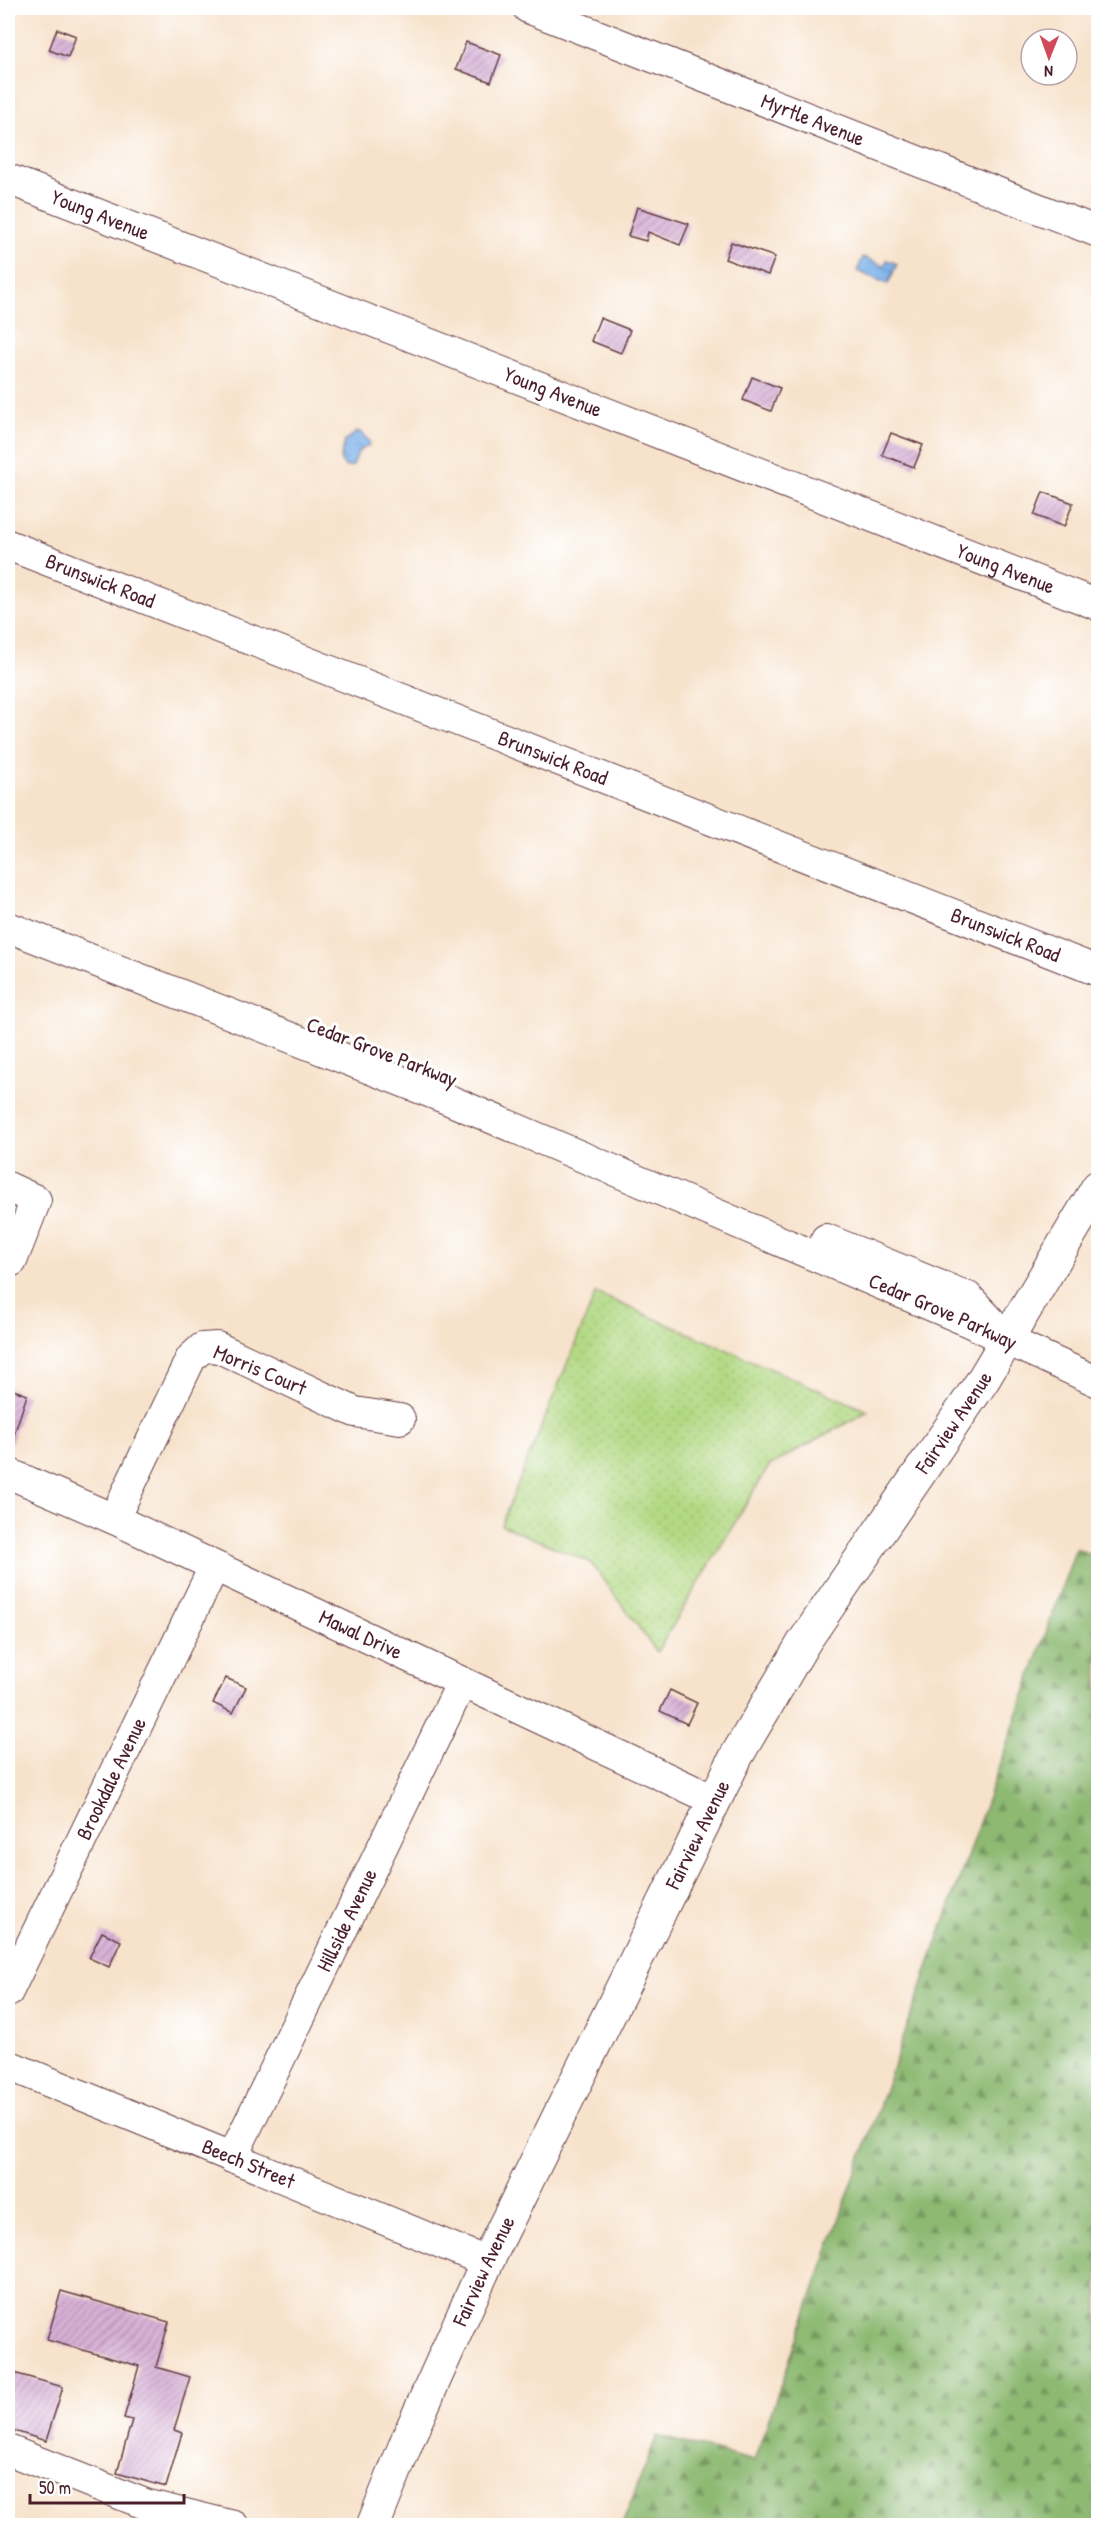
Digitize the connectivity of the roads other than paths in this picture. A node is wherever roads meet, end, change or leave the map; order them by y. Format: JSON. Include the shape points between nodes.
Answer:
{"nodes":[{"id":1,"x":528,"y":8,"type":"edge"},
{"id":2,"x":8,"y":179,"type":"edge"},
{"id":3,"x":1098,"y":232,"type":"edge"},
{"id":4,"x":8,"y":545,"type":"edge"},
{"id":5,"x":1098,"y":605,"type":"edge"},
{"id":6,"x":9,"y":916,"type":"edge"},
{"id":7,"x":1098,"y":971,"type":"edge"},
{"id":8,"x":8,"y":1187,"type":"edge"},
{"id":9,"x":1098,"y":1187,"type":"edge"},
{"id":10,"x":8,"y":1259,"type":"edge"},
{"id":11,"x":1007,"y":1339,"type":"junction"},
{"id":12,"x":1098,"y":1382,"type":"edge"},
{"id":13,"x":400,"y":1419,"type":"dead end"},
{"id":14,"x":8,"y":1473,"type":"edge"},
{"id":15,"x":114,"y":1519,"type":"junction"},
{"id":16,"x":214,"y":1567,"type":"junction"},
{"id":17,"x":462,"y":1682,"type":"junction"},
{"id":18,"x":714,"y":1800,"type":"junction"},
{"id":19,"x":8,"y":1992,"type":"edge"},
{"id":20,"x":8,"y":2065,"type":"edge"},
{"id":21,"x":232,"y":2158,"type":"junction"},
{"id":22,"x":488,"y":2262,"type":"junction"},
{"id":23,"x":8,"y":2450,"type":"edge"},
{"id":24,"x":234,"y":2526,"type":"edge"},
{"id":25,"x":373,"y":2526,"type":"edge"}],
"edges":[{"from":1,"to":3,"type":"street","name":"Myrtle Avenue"},
{"from":2,"to":5,"type":"street","name":"Young Avenue"},
{"from":4,"to":7,"type":"street","name":"Brunswick Road"},
{"from":6,"to":11,"type":"street","name":"Cedar Grove Parkway","via":[[504,1113],[747,1217]]},
{"from":8,"to":10,"type":"street","via":[[36,1200],[12,1261]]},
{"from":9,"to":11,"type":"main road","name":"Fairview Avenue"},
{"from":11,"to":12,"type":"street","name":"Cedar Grove Parkway"},
{"from":11,"to":18,"type":"main road","name":"Fairview Avenue","via":[[927,1465],[804,1642]]},
{"from":13,"to":15,"type":"street","name":"Morris Court","via":[[355,1412],[217,1347],[202,1348],[191,1358]]},
{"from":14,"to":15,"type":"street","name":"Mawal Drive"},
{"from":15,"to":16,"type":"street","name":"Mawal Drive"},
{"from":16,"to":17,"type":"street","name":"Mawal Drive"},
{"from":16,"to":19,"type":"street","name":"Brookdale Avenue"},
{"from":17,"to":18,"type":"street","name":"Mawal Drive"},
{"from":17,"to":21,"type":"street","name":"Hillside Avenue"},
{"from":18,"to":22,"type":"main road","name":"Fairview Avenue"},
{"from":20,"to":21,"type":"street","name":"Beech Street"},
{"from":21,"to":22,"type":"street","name":"Beech Street"},
{"from":22,"to":25,"type":"main road","name":"Fairview Avenue"},
{"from":23,"to":24,"type":"street","via":[[145,2504]]}]}
